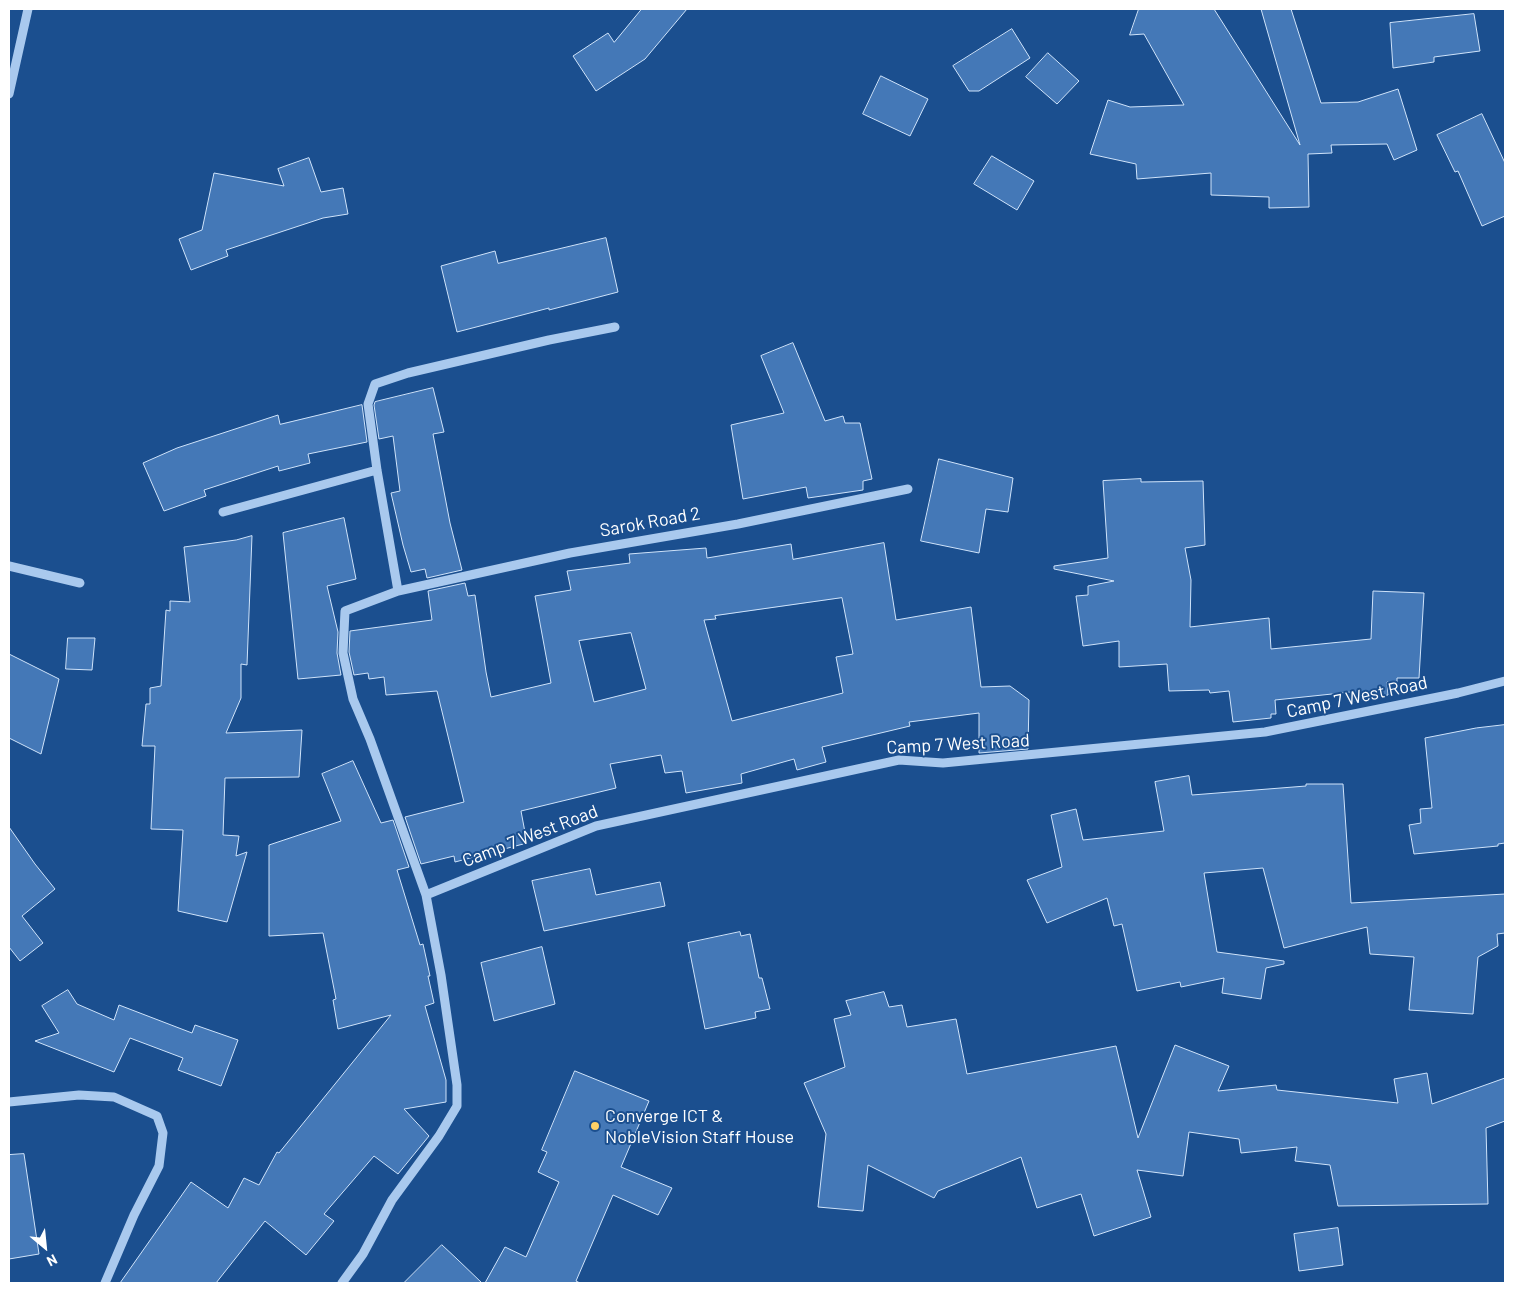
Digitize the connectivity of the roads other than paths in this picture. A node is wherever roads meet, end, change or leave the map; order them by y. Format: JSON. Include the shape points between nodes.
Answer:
{"nodes":[{"id":1,"x":28,"y":9,"type":"edge"},
{"id":2,"x":9,"y":94,"type":"edge"},
{"id":3,"x":615,"y":327,"type":"dead end"},
{"id":4,"x":377,"y":470,"type":"junction"},
{"id":5,"x":908,"y":489,"type":"dead end"},
{"id":6,"x":223,"y":512,"type":"dead end"},
{"id":7,"x":9,"y":566,"type":"edge"},
{"id":8,"x":80,"y":583,"type":"dead end"},
{"id":9,"x":398,"y":591,"type":"junction"},
{"id":10,"x":1505,"y":681,"type":"edge"},
{"id":11,"x":426,"y":894,"type":"junction"},
{"id":12,"x":9,"y":1102,"type":"edge"},
{"id":13,"x":105,"y":1283,"type":"edge"},
{"id":14,"x":342,"y":1283,"type":"edge"}],
"edges":[{"from":1,"to":2,"type":"street"},
{"from":3,"to":4,"type":"street","via":[[408,373],[375,384],[368,404]]},
{"from":4,"to":6,"type":"street"},
{"from":4,"to":9,"type":"street"},
{"from":5,"to":9,"type":"street","name":"Sarok Road 2","via":[[738,524],[570,553]]},
{"from":7,"to":8,"type":"street"},
{"from":9,"to":11,"type":"street","via":[[345,611],[343,653],[352,699],[370,739]]},
{"from":10,"to":11,"type":"street","name":"Camp 7 West Road","via":[[1265,732],[943,763],[899,760],[596,826]]},
{"from":11,"to":14,"type":"street","via":[[453,1051],[457,1106],[392,1200],[363,1254]]},
{"from":12,"to":13,"type":"street","via":[[79,1095],[114,1098],[156,1116],[163,1133],[159,1166]]}]}
